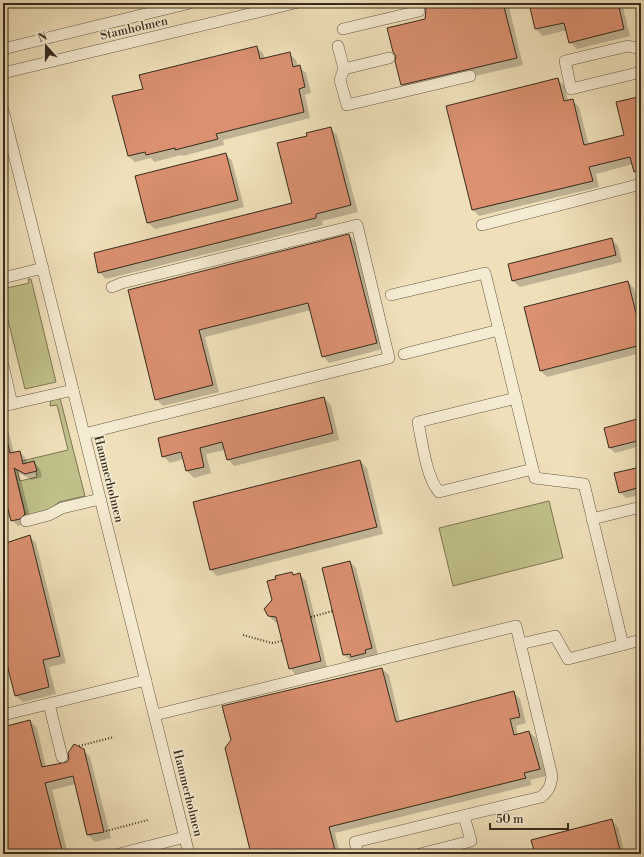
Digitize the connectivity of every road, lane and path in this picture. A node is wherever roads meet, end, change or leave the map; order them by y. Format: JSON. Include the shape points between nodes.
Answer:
{"nodes":[{"id":1,"x":190,"y":3,"type":"edge"},
{"id":2,"x":295,"y":3,"type":"edge"},
{"id":3,"x":419,"y":10,"type":"dead end"},
{"id":4,"x":343,"y":29,"type":"dead end"},
{"id":5,"x":338,"y":46,"type":"dead end"},
{"id":6,"x":3,"y":49,"type":"edge"},
{"id":7,"x":641,"y":49,"type":"edge"},
{"id":8,"x":389,"y":58,"type":"dead end"},
{"id":9,"x":344,"y":69,"type":"junction"},
{"id":10,"x":641,"y":72,"type":"edge"},
{"id":11,"x":3,"y":73,"type":"edge"},
{"id":12,"x":470,"y":76,"type":"dead end"},
{"id":13,"x":3,"y":110,"type":"edge"},
{"id":14,"x":641,"y":184,"type":"edge"},
{"id":15,"x":482,"y":225,"type":"dead end"},
{"id":16,"x":43,"y":268,"type":"junction"},
{"id":17,"x":3,"y":278,"type":"edge"},
{"id":18,"x":112,"y":287,"type":"dead end"},
{"id":19,"x":391,"y":295,"type":"dead end"},
{"id":20,"x":499,"y":330,"type":"junction"},
{"id":21,"x":404,"y":354,"type":"dead end"},
{"id":22,"x":3,"y":366,"type":"edge"},
{"id":23,"x":73,"y":390,"type":"junction"},
{"id":24,"x":516,"y":398,"type":"junction"},
{"id":25,"x":8,"y":405,"type":"edge"},
{"id":26,"x":84,"y":434,"type":"junction"},
{"id":27,"x":533,"y":469,"type":"junction"},
{"id":28,"x":100,"y":499,"type":"junction"},
{"id":29,"x":641,"y":507,"type":"edge"},
{"id":30,"x":592,"y":519,"type":"junction"},
{"id":31,"x":26,"y":521,"type":"dead end"},
{"id":32,"x":333,"y":611,"type":"dead end"},
{"id":33,"x":311,"y":617,"type":"dead end"},
{"id":34,"x":244,"y":635,"type":"dead end"},
{"id":35,"x":641,"y":640,"type":"edge"},
{"id":36,"x":282,"y":641,"type":"dead end"},
{"id":37,"x":520,"y":644,"type":"junction"},
{"id":38,"x":623,"y":645,"type":"junction"},
{"id":39,"x":146,"y":680,"type":"junction"},
{"id":40,"x":49,"y":704,"type":"junction"},
{"id":41,"x":3,"y":715,"type":"edge"},
{"id":42,"x":154,"y":715,"type":"junction"},
{"id":43,"x":114,"y":737,"type":"dead end"},
{"id":44,"x":79,"y":746,"type":"dead end"},
{"id":45,"x":62,"y":757,"type":"dead end"},
{"id":46,"x":464,"y":816,"type":"junction"},
{"id":47,"x":148,"y":820,"type":"dead end"},
{"id":48,"x":106,"y":831,"type":"dead end"},
{"id":49,"x":185,"y":837,"type":"junction"},
{"id":50,"x":119,"y":854,"type":"edge"},
{"id":51,"x":189,"y":854,"type":"edge"},
{"id":52,"x":358,"y":854,"type":"edge"},
{"id":53,"x":420,"y":854,"type":"edge"}],
"edges":[{"from":1,"to":6,"type":"street","name":"Stamholmen"},
{"from":2,"to":11,"type":"street","name":"Stamholmen"},
{"from":3,"to":4,"type":"street"},
{"from":5,"to":9,"type":"street"},
{"from":7,"to":10,"type":"street","via":[[628,46],[565,62],[572,89]]},
{"from":8,"to":9,"type":"street"},
{"from":9,"to":12,"type":"street","via":[[340,80],[347,105]]},
{"from":13,"to":16,"type":"street","name":"Hammerholmen"},
{"from":14,"to":15,"type":"street"},
{"from":16,"to":17,"type":"street"},
{"from":16,"to":23,"type":"street","name":"Hammerholmen"},
{"from":18,"to":26,"type":"street","via":[[357,225],[389,358]]},
{"from":19,"to":20,"type":"street","via":[[485,273]]},
{"from":20,"to":21,"type":"street"},
{"from":20,"to":24,"type":"street"},
{"from":22,"to":25,"type":"street"},
{"from":23,"to":25,"type":"street"},
{"from":23,"to":26,"type":"street","name":"Hammerholmen"},
{"from":24,"to":27,"type":"street"},
{"from":24,"to":27,"type":"street","via":[[418,422],[433,485],[439,492]]},
{"from":26,"to":28,"type":"street","name":"Hammerholmen"},
{"from":27,"to":30,"type":"street","via":[[535,478],[584,484]]},
{"from":28,"to":31,"type":"street","via":[[62,508],[49,515]]},
{"from":28,"to":39,"type":"street","name":"Hammerholmen"},
{"from":29,"to":30,"type":"street"},
{"from":30,"to":38,"type":"street"},
{"from":32,"to":33,"type":"path"},
{"from":34,"to":36,"type":"path","via":[[272,643]]},
{"from":35,"to":38,"type":"street"},
{"from":37,"to":38,"type":"street","via":[[555,636],[568,659]]},
{"from":37,"to":42,"type":"street","via":[[516,626]]},
{"from":37,"to":46,"type":"street","via":[[552,776],[551,784],[541,797]]},
{"from":39,"to":40,"type":"street"},
{"from":39,"to":42,"type":"street","name":"Hammerholmen"},
{"from":40,"to":41,"type":"street"},
{"from":40,"to":45,"type":"street"},
{"from":42,"to":49,"type":"street","name":"Hammerholmen"},
{"from":43,"to":44,"type":"path"},
{"from":46,"to":52,"type":"street","via":[[355,842]]},
{"from":46,"to":53,"type":"street","via":[[471,841]]},
{"from":47,"to":48,"type":"path"},
{"from":49,"to":50,"type":"street"},
{"from":49,"to":51,"type":"street","name":"Hammerholmen"}]}
